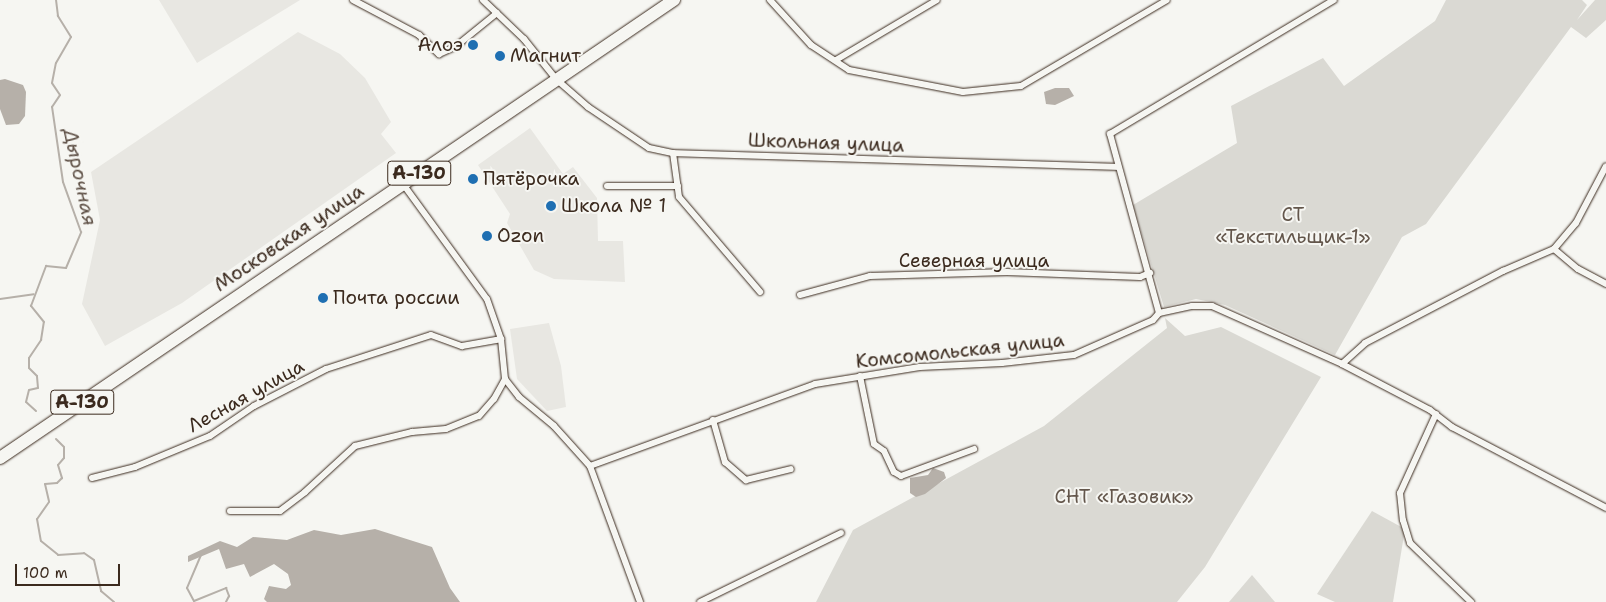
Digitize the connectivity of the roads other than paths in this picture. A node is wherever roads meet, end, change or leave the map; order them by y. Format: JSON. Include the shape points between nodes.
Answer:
{"nodes":[{"id":1,"x":353,"y":0,"type":"edge"},
{"id":2,"x":483,"y":0,"type":"edge"},
{"id":3,"x":674,"y":0,"type":"edge"},
{"id":4,"x":770,"y":0,"type":"edge"},
{"id":5,"x":937,"y":0,"type":"edge"},
{"id":6,"x":1167,"y":0,"type":"edge"},
{"id":7,"x":1334,"y":0,"type":"edge"},
{"id":8,"x":497,"y":13,"type":"junction"},
{"id":9,"x":836,"y":60,"type":"junction"},
{"id":10,"x":556,"y":78,"type":"junction"},
{"id":11,"x":673,"y":153,"type":"junction"},
{"id":12,"x":1606,"y":166,"type":"edge"},
{"id":13,"x":1118,"y":167,"type":"junction"},
{"id":14,"x":403,"y":184,"type":"junction"},
{"id":15,"x":607,"y":186,"type":"dead end"},
{"id":16,"x":678,"y":186,"type":"junction"},
{"id":17,"x":1554,"y":249,"type":"junction"},
{"id":18,"x":1150,"y":273,"type":"junction"},
{"id":19,"x":1606,"y":284,"type":"edge"},
{"id":20,"x":760,"y":292,"type":"dead end"},
{"id":21,"x":800,"y":295,"type":"dead end"},
{"id":22,"x":1160,"y":314,"type":"junction"},
{"id":23,"x":501,"y":339,"type":"junction"},
{"id":24,"x":1342,"y":364,"type":"junction"},
{"id":25,"x":860,"y":376,"type":"junction"},
{"id":26,"x":505,"y":379,"type":"junction"},
{"id":27,"x":1436,"y":414,"type":"junction"},
{"id":28,"x":713,"y":420,"type":"junction"},
{"id":29,"x":974,"y":449,"type":"dead end"},
{"id":30,"x":0,"y":458,"type":"edge"},
{"id":31,"x":590,"y":466,"type":"junction"},
{"id":32,"x":791,"y":470,"type":"dead end"},
{"id":33,"x":92,"y":478,"type":"dead end"},
{"id":34,"x":1606,"y":508,"type":"edge"},
{"id":35,"x":230,"y":511,"type":"dead end"},
{"id":36,"x":841,"y":533,"type":"dead end"},
{"id":37,"x":640,"y":602,"type":"edge"},
{"id":38,"x":700,"y":602,"type":"edge"},
{"id":39,"x":1471,"y":602,"type":"edge"}],
"edges":[{"from":1,"to":8,"type":"street","via":[[418,35],[439,54],[455,47]]},
{"from":2,"to":8,"type":"street","name":"Школьная улица"},
{"from":3,"to":10,"type":"highway","name":"Московская улица","number":"А-130"},
{"from":4,"to":9,"type":"street","via":[[811,45]]},
{"from":5,"to":9,"type":"street"},
{"from":6,"to":9,"type":"street","via":[[1053,69],[1021,86],[999,90],[962,92],[872,76],[849,70]]},
{"from":7,"to":13,"type":"street","via":[[1110,134]]},
{"from":8,"to":10,"type":"street","name":"Школьная улица","via":[[524,39]]},
{"from":10,"to":11,"type":"street","name":"Школьная улица","via":[[588,107],[626,133],[650,148]]},
{"from":10,"to":14,"type":"highway","name":"Московская улица","number":"А-130"},
{"from":11,"to":13,"type":"street","name":"Школьная улица"},
{"from":11,"to":16,"type":"street"},
{"from":12,"to":17,"type":"street","via":[[1576,223]]},
{"from":13,"to":18,"type":"street"},
{"from":14,"to":23,"type":"street","via":[[487,299]]},
{"from":14,"to":30,"type":"highway","name":"Московская улица","number":"А-130"},
{"from":15,"to":16,"type":"street"},
{"from":16,"to":20,"type":"street","via":[[679,197]]},
{"from":17,"to":19,"type":"street","via":[[1578,269]]},
{"from":17,"to":24,"type":"street","via":[[1503,271],[1365,343]]},
{"from":18,"to":21,"type":"street","name":"Северная улица","via":[[1140,277],[1007,272],[870,276]]},
{"from":18,"to":22,"type":"street"},
{"from":22,"to":24,"type":"street","name":"Комсомольская улица","via":[[1192,306],[1212,306]]},
{"from":22,"to":25,"type":"street","name":"Комсомольская улица","via":[[1074,355],[920,367]]},
{"from":23,"to":26,"type":"street"},
{"from":23,"to":33,"type":"street","name":"Лесная улица","via":[[462,346],[431,335],[326,368],[254,406],[210,436],[135,467]]},
{"from":24,"to":27,"type":"street","name":"Комсомольская улица"},
{"from":25,"to":28,"type":"street","name":"Комсомольская улица","via":[[815,384]]},
{"from":25,"to":29,"type":"street","via":[[874,444],[884,451],[894,472],[901,476]]},
{"from":26,"to":31,"type":"street","via":[[519,397],[554,426]]},
{"from":26,"to":35,"type":"street","via":[[494,400],[479,416],[446,429],[412,432],[355,446],[305,492],[280,510]]},
{"from":27,"to":34,"type":"street","name":"Комсомольская улица","via":[[1452,427]]},
{"from":27,"to":39,"type":"street","via":[[1400,493],[1403,520],[1410,543]]},
{"from":28,"to":31,"type":"street","name":"Комсомольская улица"},
{"from":28,"to":32,"type":"street","via":[[725,462],[746,480]]},
{"from":31,"to":37,"type":"street"},
{"from":36,"to":38,"type":"street"}]}
